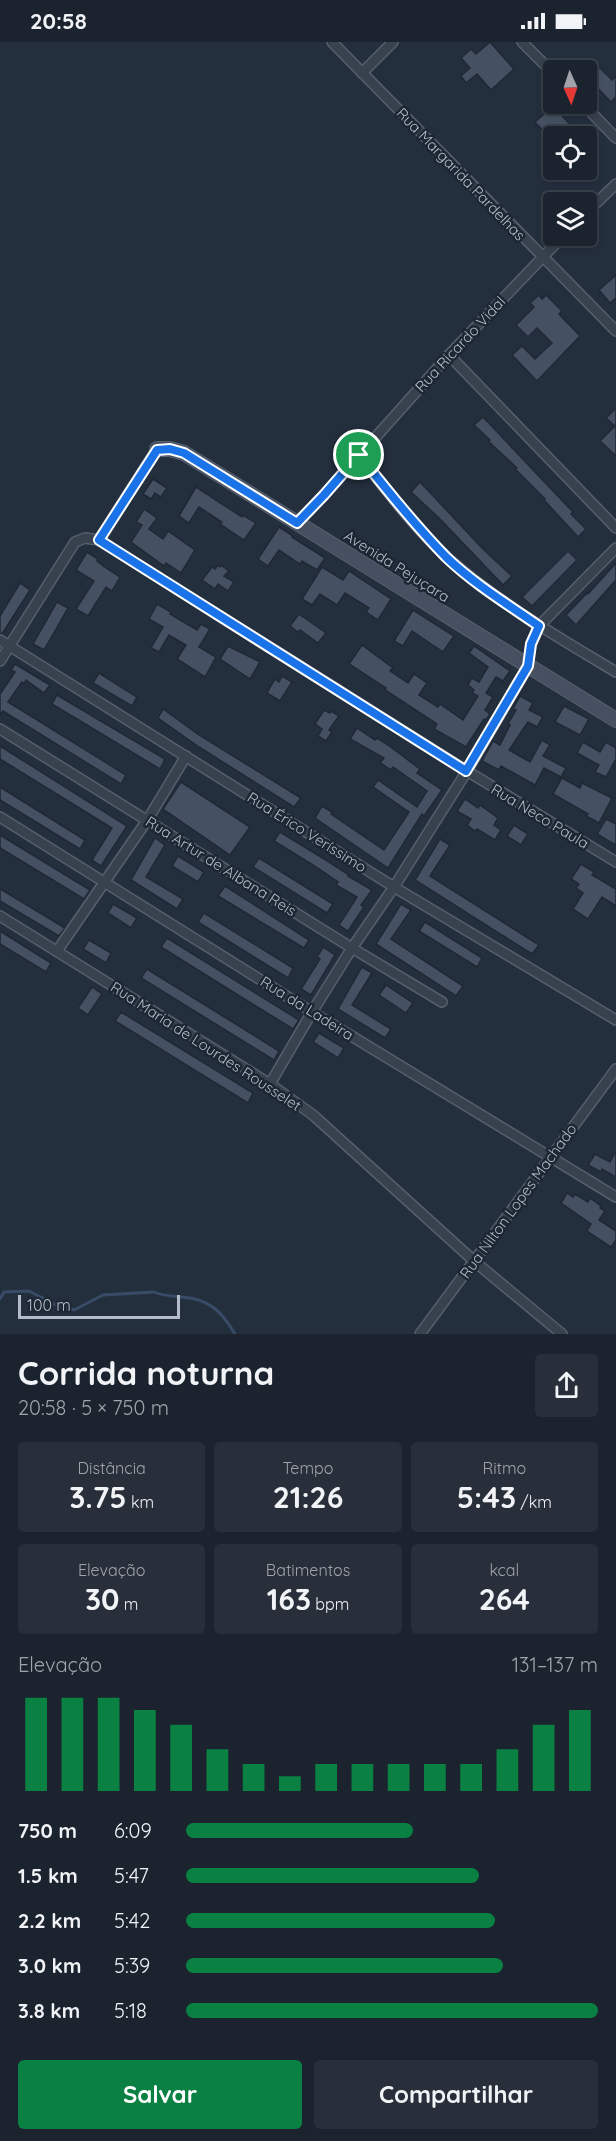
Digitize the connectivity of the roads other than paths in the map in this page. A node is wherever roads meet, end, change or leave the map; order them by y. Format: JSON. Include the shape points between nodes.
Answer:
{"nodes":[{"id":1,"x":332,"y":42,"type":"edge"},
{"id":2,"x":393,"y":42,"type":"edge"},
{"id":3,"x":522,"y":42,"type":"edge"},
{"id":4,"x":543,"y":63,"type":"edge"},
{"id":5,"x":362,"y":73,"type":"junction"},
{"id":6,"x":593,"y":114,"type":"edge"},
{"id":7,"x":616,"y":138,"type":"edge"},
{"id":8,"x":616,"y":184,"type":"edge"},
{"id":9,"x":597,"y":202,"type":"edge"},
{"id":10,"x":553,"y":246,"type":"edge"},
{"id":11,"x":542,"y":257,"type":"junction"},
{"id":12,"x":616,"y":331,"type":"edge"},
{"id":13,"x":449,"y":355,"type":"junction"},
{"id":14,"x":157,"y":450,"type":"joint"},
{"id":15,"x":359,"y":455,"type":"junction"},
{"id":16,"x":297,"y":523,"type":"junction"},
{"id":17,"x":616,"y":528,"type":"edge"},
{"id":18,"x":99,"y":540,"type":"junction"},
{"id":19,"x":616,"y":548,"type":"edge"},
{"id":20,"x":539,"y":626,"type":"junction"},
{"id":21,"x":0,"y":640,"type":"edge"},
{"id":22,"x":10,"y":646,"type":"junction"},
{"id":23,"x":0,"y":661,"type":"edge"},
{"id":24,"x":528,"y":666,"type":"junction"},
{"id":25,"x":616,"y":672,"type":"edge"},
{"id":26,"x":616,"y":720,"type":"edge"},
{"id":27,"x":0,"y":729,"type":"edge"},
{"id":28,"x":186,"y":756,"type":"junction"},
{"id":29,"x":466,"y":771,"type":"junction"},
{"id":30,"x":0,"y":817,"type":"edge"},
{"id":31,"x":148,"y":819,"type":"junction"},
{"id":32,"x":616,"y":862,"type":"edge"},
{"id":33,"x":106,"y":883,"type":"junction"},
{"id":34,"x":394,"y":887,"type":"junction"},
{"id":35,"x":0,"y":916,"type":"edge"},
{"id":36,"x":352,"y":948,"type":"junction"},
{"id":37,"x":57,"y":951,"type":"junction"},
{"id":38,"x":442,"y":1002,"type":"dead end"},
{"id":39,"x":312,"y":1012,"type":"junction"},
{"id":40,"x":616,"y":1020,"type":"edge"},
{"id":41,"x":616,"y":1069,"type":"edge"},
{"id":42,"x":270,"y":1084,"type":"junction"},
{"id":43,"x":550,"y":1157,"type":"junction"},
{"id":44,"x":616,"y":1197,"type":"edge"},
{"id":45,"x":474,"y":1261,"type":"junction"},
{"id":46,"x":420,"y":1334,"type":"edge"},
{"id":47,"x":562,"y":1334,"type":"edge"}],
"edges":[{"from":1,"to":5,"type":"street","name":"Rua Margarida Pardelhas"},
{"from":2,"to":5,"type":"street"},
{"from":3,"to":4,"type":"street"},
{"from":5,"to":11,"type":"street","name":"Rua Margarida Pardelhas"},
{"from":6,"to":7,"type":"street"},
{"from":8,"to":9,"type":"street"},
{"from":10,"to":11,"type":"street","name":"Rua Ricardo Vidal"},
{"from":11,"to":12,"type":"street","name":"Rua Margarida Pardelhas"},
{"from":11,"to":13,"type":"street","name":"Rua Ricardo Vidal"},
{"from":13,"to":15,"type":"street","name":"Rua Ricardo Vidal"},
{"from":13,"to":17,"type":"street"},
{"from":14,"to":16,"type":"street","name":"Avenida Pejuçara","via":[[184,453]]},
{"from":14,"to":18,"type":"street"},
{"from":15,"to":16,"type":"street","name":"Rua Ricardo Vidal"},
{"from":15,"to":20,"type":"street","via":[[448,558]]},
{"from":16,"to":24,"type":"street","name":"Avenida Pejuçara"},
{"from":18,"to":22,"type":"street","via":[[85,538],[75,542]]},
{"from":18,"to":29,"type":"street","name":"Rua Neco Paula"},
{"from":19,"to":20,"type":"street"},
{"from":20,"to":24,"type":"street"},
{"from":20,"to":25,"type":"street"},
{"from":21,"to":22,"type":"street","name":"Rua Érico Veríssimo"},
{"from":22,"to":23,"type":"street"},
{"from":22,"to":28,"type":"street","name":"Rua Érico Veríssimo"},
{"from":24,"to":26,"type":"street","name":"Avenida Pejuçara"},
{"from":24,"to":29,"type":"street"},
{"from":27,"to":31,"type":"street","name":"Rua Artur de Albana Reis"},
{"from":28,"to":31,"type":"street"},
{"from":28,"to":34,"type":"street","name":"Rua Érico Veríssimo"},
{"from":29,"to":32,"type":"street","name":"Rua Neco Paula"},
{"from":29,"to":34,"type":"street"},
{"from":30,"to":33,"type":"street","name":"Rua da Ladeira"},
{"from":31,"to":33,"type":"street"},
{"from":31,"to":36,"type":"street","name":"Rua Artur de Albana Reis"},
{"from":33,"to":37,"type":"street"},
{"from":33,"to":39,"type":"street","name":"Rua da Ladeira"},
{"from":34,"to":36,"type":"street"},
{"from":34,"to":40,"type":"street","name":"Rua Érico Veríssimo"},
{"from":35,"to":37,"type":"street","name":"Rua Maria de Lourdes Rousselet"},
{"from":36,"to":38,"type":"street","name":"Rua Artur de Albana Reis"},
{"from":36,"to":39,"type":"street"},
{"from":37,"to":42,"type":"street","name":"Rua Maria de Lourdes Rousselet"},
{"from":39,"to":42,"type":"street"},
{"from":39,"to":43,"type":"street","name":"Rua da Ladeira"},
{"from":41,"to":43,"type":"street","name":"Rua Nilton Lopes Machado"},
{"from":42,"to":45,"type":"street","name":"Rua Maria de Lourdes Rousselet","via":[[313,1115]]},
{"from":43,"to":44,"type":"street","name":"Rua da Ladeira"},
{"from":43,"to":45,"type":"street","name":"Rua Nilton Lopes Machado"},
{"from":45,"to":46,"type":"street","name":"Rua Nilton Lopes Machado"},
{"from":45,"to":47,"type":"street","name":"Rua Maria de Lourdes Rousselet"}]}
